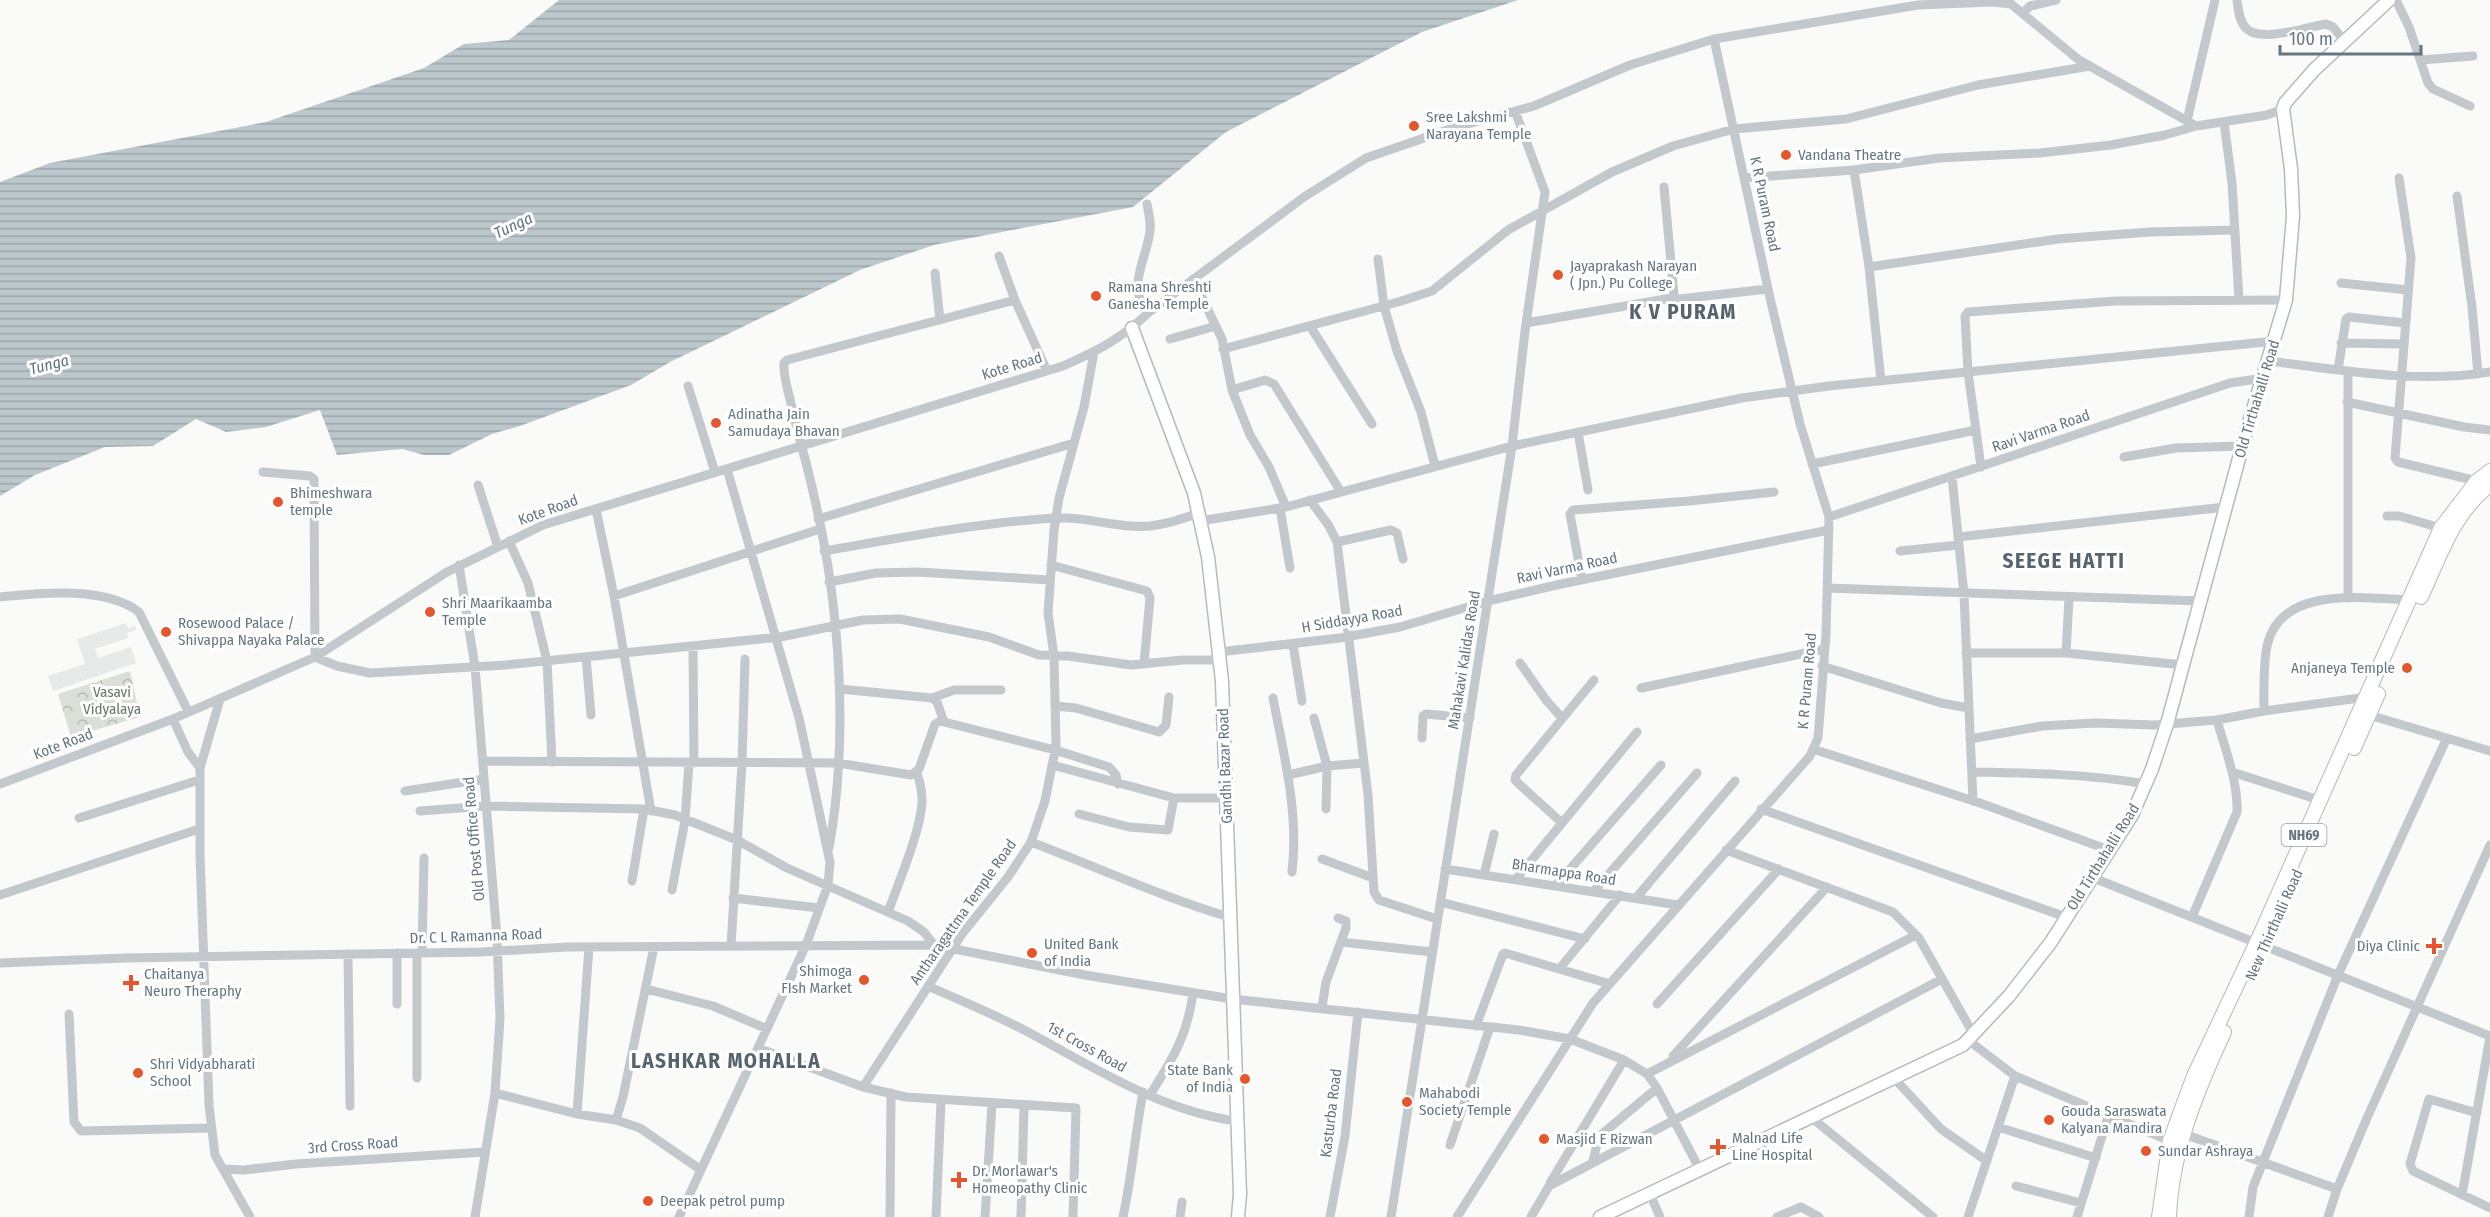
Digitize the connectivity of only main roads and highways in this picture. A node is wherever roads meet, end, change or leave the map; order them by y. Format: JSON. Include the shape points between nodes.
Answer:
{"nodes":[{"id":1,"x":2390,"y":0,"type":"edge"},
{"id":2,"x":1132,"y":328,"type":"road end"},
{"id":3,"x":2490,"y":471,"type":"edge"},
{"id":4,"x":2484,"y":483,"type":"edge"},
{"id":5,"x":2261,"y":944,"type":"junction"},
{"id":6,"x":1238,"y":1217,"type":"edge"},
{"id":7,"x":1600,"y":1217,"type":"edge"},
{"id":8,"x":2159,"y":1217,"type":"edge"},
{"id":9,"x":2169,"y":1217,"type":"edge"}],
"edges":[{"from":1,"to":7,"type":"main road","name":"Old Tirthahalli Road","via":[[2314,70],[2285,103],[2293,216],[2286,300],[2275,341],[2167,724],[2145,784],[2132,815],[2051,942],[1971,1038]]},
{"from":2,"to":6,"type":"main road","name":"Gandhi Bazar Road","via":[[1194,493],[1208,557],[1219,656],[1226,798]]},
{"from":3,"to":4,"type":"highway","number":"NH69"},
{"from":4,"to":5,"type":"highway","name":"New Thirthalli Road","number":"NH69","via":[[2450,532],[2369,716]]},
{"from":4,"to":5,"type":"highway","number":"NH69","via":[[2441,528],[2319,800]]},
{"from":5,"to":8,"type":"highway","number":"NH69","via":[[2194,1076],[2170,1141]]},
{"from":5,"to":9,"type":"highway","name":"New Thirthalli Road","number":"NH69","via":[[2184,1134]]}]}
